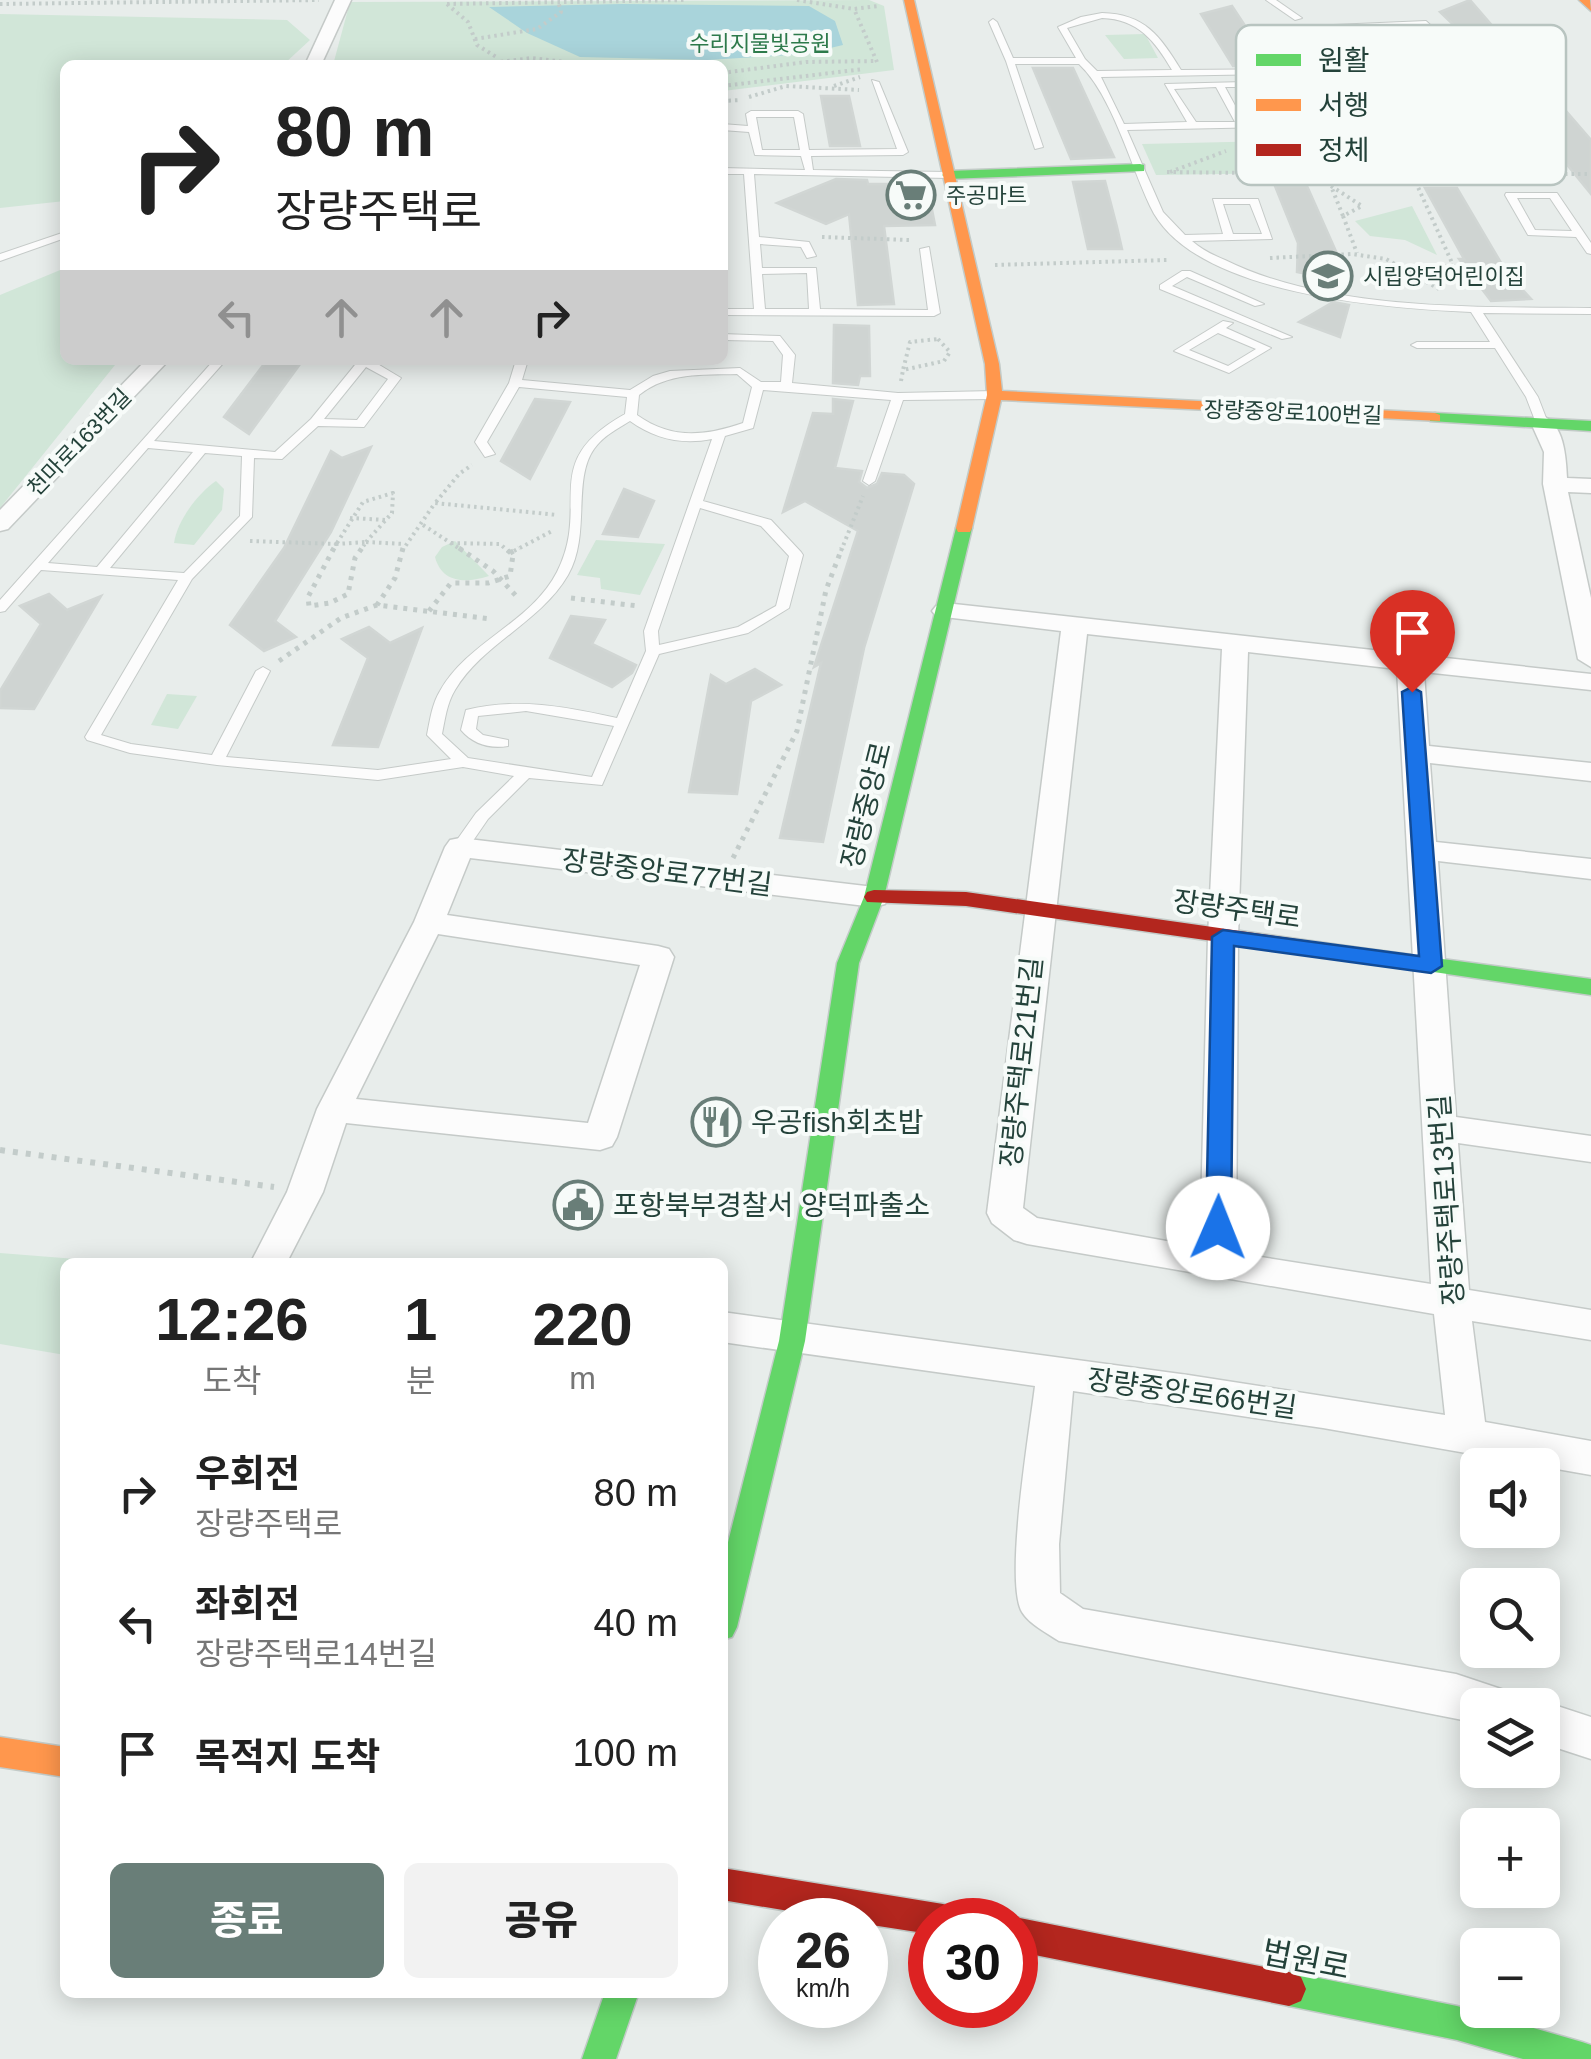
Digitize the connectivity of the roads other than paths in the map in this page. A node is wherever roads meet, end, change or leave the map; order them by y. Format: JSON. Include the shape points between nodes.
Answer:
{"nodes":[{"id":1,"x":343,"y":0,"type":"edge"},
{"id":2,"x":909,"y":0,"type":"edge"},
{"id":3,"x":1270,"y":0,"type":"edge"},
{"id":4,"x":1298,"y":18,"type":"dead end"},
{"id":5,"x":993,"y":22,"type":"dead end"},
{"id":6,"x":1367,"y":25,"type":"edge"},
{"id":7,"x":1433,"y":25,"type":"edge"},
{"id":8,"x":315,"y":60,"type":"edge"},
{"id":9,"x":1010,"y":61,"type":"junction"},
{"id":10,"x":1082,"y":61,"type":"junction"},
{"id":11,"x":1236,"y":72,"type":"edge"},
{"id":12,"x":1178,"y":73,"type":"junction"},
{"id":13,"x":1094,"y":74,"type":"junction"},
{"id":14,"x":1218,"y":84,"type":"junction"},
{"id":15,"x":1236,"y":84,"type":"edge"},
{"id":16,"x":877,"y":87,"type":"road end"},
{"id":17,"x":748,"y":98,"type":"road end"},
{"id":18,"x":751,"y":114,"type":"junction"},
{"id":19,"x":1236,"y":116,"type":"edge"},
{"id":20,"x":1193,"y":125,"type":"junction"},
{"id":21,"x":1236,"y":125,"type":"edge"},
{"id":22,"x":1120,"y":126,"type":"junction"},
{"id":23,"x":728,"y":128,"type":"edge"},
{"id":24,"x":753,"y":129,"type":"junction"},
{"id":25,"x":1038,"y":148,"type":"dead end"},
{"id":26,"x":806,"y":154,"type":"junction"},
{"id":27,"x":1140,"y":168,"type":"junction"},
{"id":28,"x":749,"y":170,"type":"junction"},
{"id":29,"x":808,"y":170,"type":"junction"},
{"id":30,"x":728,"y":171,"type":"edge"},
{"id":31,"x":948,"y":175,"type":"junction"},
{"id":32,"x":1580,"y":234,"type":"junction"},
{"id":33,"x":1229,"y":237,"type":"junction"},
{"id":34,"x":60,"y":238,"type":"edge"},
{"id":35,"x":1181,"y":238,"type":"junction"},
{"id":36,"x":754,"y":240,"type":"junction"},
{"id":37,"x":925,"y":249,"type":"dead end"},
{"id":38,"x":1591,"y":251,"type":"edge"},
{"id":39,"x":811,"y":256,"type":"dead end"},
{"id":40,"x":0,"y":258,"type":"edge"},
{"id":41,"x":757,"y":270,"type":"junction"},
{"id":42,"x":1289,"y":285,"type":"junction"},
{"id":43,"x":1259,"y":304,"type":"junction"},
{"id":44,"x":1476,"y":311,"type":"junction"},
{"id":45,"x":1591,"y":311,"type":"edge"},
{"id":46,"x":728,"y":312,"type":"edge"},
{"id":47,"x":760,"y":312,"type":"junction"},
{"id":48,"x":815,"y":312,"type":"junction"},
{"id":49,"x":1238,"y":316,"type":"junction"},
{"id":50,"x":1216,"y":329,"type":"junction"},
{"id":51,"x":728,"y":337,"type":"edge"},
{"id":52,"x":1286,"y":337,"type":"dead end"},
{"id":53,"x":1417,"y":345,"type":"dead end"},
{"id":54,"x":1497,"y":345,"type":"junction"},
{"id":55,"x":153,"y":365,"type":"edge"},
{"id":56,"x":216,"y":365,"type":"edge"},
{"id":57,"x":361,"y":365,"type":"edge"},
{"id":58,"x":373,"y":365,"type":"edge"},
{"id":59,"x":521,"y":365,"type":"edge"},
{"id":60,"x":516,"y":383,"type":"junction"},
{"id":61,"x":758,"y":386,"type":"junction"},
{"id":62,"x":786,"y":386,"type":"junction"},
{"id":63,"x":633,"y":394,"type":"junction"},
{"id":64,"x":994,"y":396,"type":"junction"},
{"id":65,"x":898,"y":397,"type":"junction"},
{"id":66,"x":631,"y":416,"type":"junction"},
{"id":67,"x":315,"y":422,"type":"junction"},
{"id":68,"x":360,"y":424,"type":"junction"},
{"id":69,"x":1542,"y":424,"type":"junction"},
{"id":70,"x":1591,"y":426,"type":"edge"},
{"id":71,"x":719,"y":436,"type":"junction"},
{"id":72,"x":372,"y":439,"type":"dead end"},
{"id":73,"x":145,"y":444,"type":"junction"},
{"id":74,"x":202,"y":449,"type":"junction"},
{"id":75,"x":248,"y":453,"type":"junction"},
{"id":76,"x":489,"y":454,"type":"road end"},
{"id":77,"x":869,"y":480,"type":"road end"},
{"id":78,"x":1555,"y":484,"type":"junction"},
{"id":79,"x":1591,"y":486,"type":"edge"},
{"id":80,"x":696,"y":503,"type":"junction"},
{"id":81,"x":0,"y":524,"type":"edge"},
{"id":82,"x":1579,"y":541,"type":"edge"},
{"id":83,"x":38,"y":566,"type":"junction"},
{"id":84,"x":100,"y":571,"type":"junction"},
{"id":85,"x":187,"y":577,"type":"junction"},
{"id":86,"x":1585,"y":606,"type":"edge"},
{"id":87,"x":0,"y":608,"type":"edge"},
{"id":88,"x":945,"y":611,"type":"junction"},
{"id":89,"x":1075,"y":624,"type":"junction"},
{"id":90,"x":1234,"y":642,"type":"junction"},
{"id":91,"x":653,"y":651,"type":"junction"},
{"id":92,"x":1591,"y":659,"type":"edge"},
{"id":93,"x":1410,"y":662,"type":"junction"},
{"id":94,"x":264,"y":671,"type":"road end"},
{"id":95,"x":1591,"y":682,"type":"edge"},
{"id":96,"x":622,"y":722,"type":"junction"},
{"id":97,"x":503,"y":743,"type":"dead end"},
{"id":98,"x":1416,"y":754,"type":"junction"},
{"id":99,"x":218,"y":760,"type":"junction"},
{"id":100,"x":463,"y":762,"type":"junction"},
{"id":101,"x":1591,"y":772,"type":"edge"},
{"id":102,"x":524,"y":773,"type":"junction"},
{"id":103,"x":460,"y":846,"type":"junction"},
{"id":104,"x":1423,"y":850,"type":"junction"},
{"id":105,"x":1591,"y":869,"type":"edge"},
{"id":106,"x":874,"y":897,"type":"junction"},
{"id":107,"x":1038,"y":912,"type":"junction"},
{"id":108,"x":429,"y":922,"type":"junction"},
{"id":109,"x":1223,"y":937,"type":"junction"},
{"id":110,"x":1431,"y":966,"type":"junction"},
{"id":111,"x":1591,"y":987,"type":"edge"},
{"id":112,"x":334,"y":1109,"type":"junction"},
{"id":113,"x":1441,"y":1128,"type":"junction"},
{"id":114,"x":1591,"y":1149,"type":"edge"},
{"id":115,"x":281,"y":1258,"type":"edge"},
{"id":116,"x":1218,"y":1264,"type":"junction"},
{"id":117,"x":1451,"y":1302,"type":"junction"},
{"id":118,"x":1591,"y":1325,"type":"edge"},
{"id":119,"x":728,"y":1329,"type":"edge"},
{"id":120,"x":792,"y":1341,"type":"junction"},
{"id":121,"x":1055,"y":1373,"type":"junction"},
{"id":122,"x":1468,"y":1434,"type":"junction"},
{"id":123,"x":1591,"y":1458,"type":"edge"},
{"id":124,"x":728,"y":1602,"type":"edge"},
{"id":125,"x":1460,"y":1696,"type":"edge"},
{"id":126,"x":1560,"y":1728,"type":"edge"},
{"id":127,"x":1591,"y":1738,"type":"edge"},
{"id":128,"x":0,"y":1752,"type":"edge"},
{"id":129,"x":60,"y":1761,"type":"edge"},
{"id":130,"x":728,"y":1885,"type":"edge"},
{"id":131,"x":908,"y":1914,"type":"edge"},
{"id":132,"x":1038,"y":1939,"type":"edge"},
{"id":133,"x":620,"y":1998,"type":"edge"},
{"id":134,"x":599,"y":2059,"type":"edge"},
{"id":135,"x":1582,"y":2059,"type":"edge"}],
"edges":[{"from":1,"to":8,"type":"street"},
{"from":2,"to":31,"type":"street","name":"장량중앙로"},
{"from":3,"to":4,"type":"lane"},
{"from":5,"to":9,"type":"lane"},
{"from":6,"to":7,"type":"lane"},
{"from":9,"to":10,"type":"lane"},
{"from":9,"to":25,"type":"lane"},
{"from":10,"to":12,"type":"lane","via":[[1062,27],[1096,14],[1124,15],[1156,33]]},
{"from":10,"to":13,"type":"lane"},
{"from":11,"to":12,"type":"lane"},
{"from":12,"to":13,"type":"lane"},
{"from":13,"to":22,"type":"lane"},
{"from":14,"to":15,"type":"lane"},
{"from":14,"to":19,"type":"lane"},
{"from":14,"to":20,"type":"lane","via":[[1168,86]]},
{"from":16,"to":26,"type":"lane","via":[[903,152]]},
{"from":17,"to":18,"type":"lane"},
{"from":18,"to":24,"type":"lane"},
{"from":18,"to":26,"type":"lane","via":[[798,114]]},
{"from":20,"to":21,"type":"lane"},
{"from":20,"to":22,"type":"lane"},
{"from":22,"to":27,"type":"lane"},
{"from":23,"to":24,"type":"lane"},
{"from":24,"to":26,"type":"lane","via":[[758,153]]},
{"from":26,"to":29,"type":"lane"},
{"from":27,"to":31,"type":"street"},
{"from":27,"to":35,"type":"lane","via":[[1164,222]]},
{"from":28,"to":29,"type":"lane"},
{"from":28,"to":30,"type":"lane"},
{"from":28,"to":36,"type":"lane"},
{"from":29,"to":31,"type":"lane"},
{"from":31,"to":64,"type":"street","name":"장량중앙로"},
{"from":32,"to":32,"type":"lane","via":[[1553,194],[1510,195],[1532,233]]},
{"from":32,"to":38,"type":"lane"},
{"from":33,"to":33,"type":"lane","via":[[1268,237],[1254,201],[1216,201]]},
{"from":33,"to":35,"type":"lane"},
{"from":34,"to":40,"type":"lane"},
{"from":35,"to":42,"type":"lane","via":[[1216,259]]},
{"from":36,"to":39,"type":"lane","via":[[805,244]]},
{"from":36,"to":41,"type":"lane"},
{"from":37,"to":48,"type":"lane","via":[[934,313]]},
{"from":41,"to":47,"type":"lane"},
{"from":41,"to":48,"type":"lane","via":[[812,270]]},
{"from":42,"to":43,"type":"lane"},
{"from":42,"to":44,"type":"lane","via":[[1392,305]]},
{"from":43,"to":49,"type":"lane"},
{"from":43,"to":49,"type":"lane","via":[[1186,274],[1164,287]]},
{"from":44,"to":45,"type":"lane"},
{"from":44,"to":54,"type":"lane"},
{"from":46,"to":47,"type":"lane"},
{"from":47,"to":48,"type":"lane"},
{"from":49,"to":50,"type":"lane"},
{"from":49,"to":52,"type":"lane"},
{"from":50,"to":50,"type":"lane","via":[[1249,342],[1265,348],[1229,370],[1180,351]]},
{"from":51,"to":62,"type":"lane","via":[[776,338],[789,354]]},
{"from":53,"to":54,"type":"lane"},
{"from":54,"to":69,"type":"lane"},
{"from":55,"to":81,"type":"street","name":"천마로163번길"},
{"from":56,"to":73,"type":"lane"},
{"from":57,"to":67,"type":"lane"},
{"from":58,"to":68,"type":"lane","via":[[395,378]]},
{"from":59,"to":60,"type":"lane"},
{"from":60,"to":63,"type":"lane"},
{"from":60,"to":76,"type":"lane","via":[[481,442]]},
{"from":61,"to":62,"type":"lane"},
{"from":61,"to":63,"type":"lane","via":[[740,371],[681,373],[649,378]]},
{"from":61,"to":71,"type":"lane","via":[[749,425]]},
{"from":62,"to":65,"type":"lane"},
{"from":63,"to":66,"type":"lane"},
{"from":64,"to":65,"type":"lane"},
{"from":64,"to":69,"type":"street","name":"장량중앙로100번길"},
{"from":64,"to":88,"type":"street","name":"장량중앙로"},
{"from":65,"to":77,"type":"lane"},
{"from":66,"to":71,"type":"lane","via":[[653,434]]},
{"from":66,"to":100,"type":"lane","via":[[610,425],[580,454],[578,528],[564,572],[446,691],[434,735]]},
{"from":67,"to":68,"type":"lane"},
{"from":67,"to":75,"type":"lane","via":[[278,456]]},
{"from":68,"to":72,"type":"lane"},
{"from":69,"to":70,"type":"street","name":"장량중앙로100번길"},
{"from":69,"to":78,"type":"street","via":[[1554,452]]},
{"from":71,"to":80,"type":"lane"},
{"from":73,"to":74,"type":"lane"},
{"from":73,"to":83,"type":"lane"},
{"from":74,"to":75,"type":"lane"},
{"from":74,"to":84,"type":"lane"},
{"from":75,"to":85,"type":"lane","via":[[246,517]]},
{"from":78,"to":79,"type":"street"},
{"from":78,"to":82,"type":"street"},
{"from":80,"to":91,"type":"lane","via":[[651,631]]},
{"from":80,"to":91,"type":"lane","via":[[766,523],[796,554],[790,584],[782,608],[743,630]]},
{"from":82,"to":86,"type":"street"},
{"from":83,"to":84,"type":"lane"},
{"from":83,"to":87,"type":"lane"},
{"from":84,"to":85,"type":"lane"},
{"from":85,"to":99,"type":"lane","via":[[92,737]]},
{"from":86,"to":92,"type":"street"},
{"from":88,"to":89,"type":"street"},
{"from":88,"to":106,"type":"street","name":"장량중앙로"},
{"from":89,"to":90,"type":"street"},
{"from":89,"to":107,"type":"street","name":"장량주택로21번길"},
{"from":90,"to":93,"type":"street"},
{"from":90,"to":109,"type":"street"},
{"from":91,"to":96,"type":"lane"},
{"from":93,"to":95,"type":"street"},
{"from":93,"to":98,"type":"street","name":"장량주택로13번길"},
{"from":94,"to":99,"type":"lane"},
{"from":96,"to":97,"type":"lane","via":[[491,706],[471,713],[468,730]]},
{"from":96,"to":102,"type":"lane","via":[[597,782]]},
{"from":98,"to":101,"type":"street"},
{"from":98,"to":104,"type":"street","name":"장량주택로13번길"},
{"from":99,"to":100,"type":"lane","via":[[378,775]]},
{"from":100,"to":102,"type":"lane"},
{"from":102,"to":103,"type":"lane"},
{"from":103,"to":106,"type":"street","name":"장량중앙로77번길"},
{"from":103,"to":108,"type":"street"},
{"from":104,"to":105,"type":"street"},
{"from":104,"to":110,"type":"street","name":"장량주택로13번길"},
{"from":106,"to":107,"type":"street","name":"장량주택로","via":[[966,899]]},
{"from":106,"to":120,"type":"street","name":"장량중앙로","via":[[848,963]]},
{"from":107,"to":109,"type":"street","name":"장량주택로"},
{"from":107,"to":116,"type":"street","name":"장량주택로21번길","via":[[1004,1213],[1026,1230]]},
{"from":108,"to":112,"type":"street"},
{"from":108,"to":112,"type":"street","via":[[658,957],[600,1137]]},
{"from":109,"to":110,"type":"street","name":"장량주택로"},
{"from":109,"to":116,"type":"street"},
{"from":110,"to":111,"type":"street","name":"장량주택로"},
{"from":110,"to":113,"type":"street","name":"장량주택로13번길"},
{"from":112,"to":115,"type":"street"},
{"from":113,"to":114,"type":"street"},
{"from":113,"to":117,"type":"street","name":"장량주택로13번길"},
{"from":116,"to":117,"type":"street"},
{"from":117,"to":118,"type":"street"},
{"from":117,"to":122,"type":"street","name":"장량주택로13번길"},
{"from":119,"to":120,"type":"street","name":"장량중앙로66번길"},
{"from":120,"to":121,"type":"street","name":"장량중앙로66번길"},
{"from":120,"to":124,"type":"street","name":"장량중앙로"},
{"from":121,"to":122,"type":"street","name":"장량중앙로66번길"},
{"from":121,"to":125,"type":"street","via":[[1038,1544],[1039,1603],[1074,1627]]},
{"from":122,"to":123,"type":"street","name":"장량중앙로66번길"},
{"from":126,"to":127,"type":"street"},
{"from":128,"to":129,"type":"street"},
{"from":130,"to":131,"type":"street"},
{"from":132,"to":135,"type":"street","name":"법원로","via":[[1457,2023]]},
{"from":133,"to":134,"type":"street"}]}
